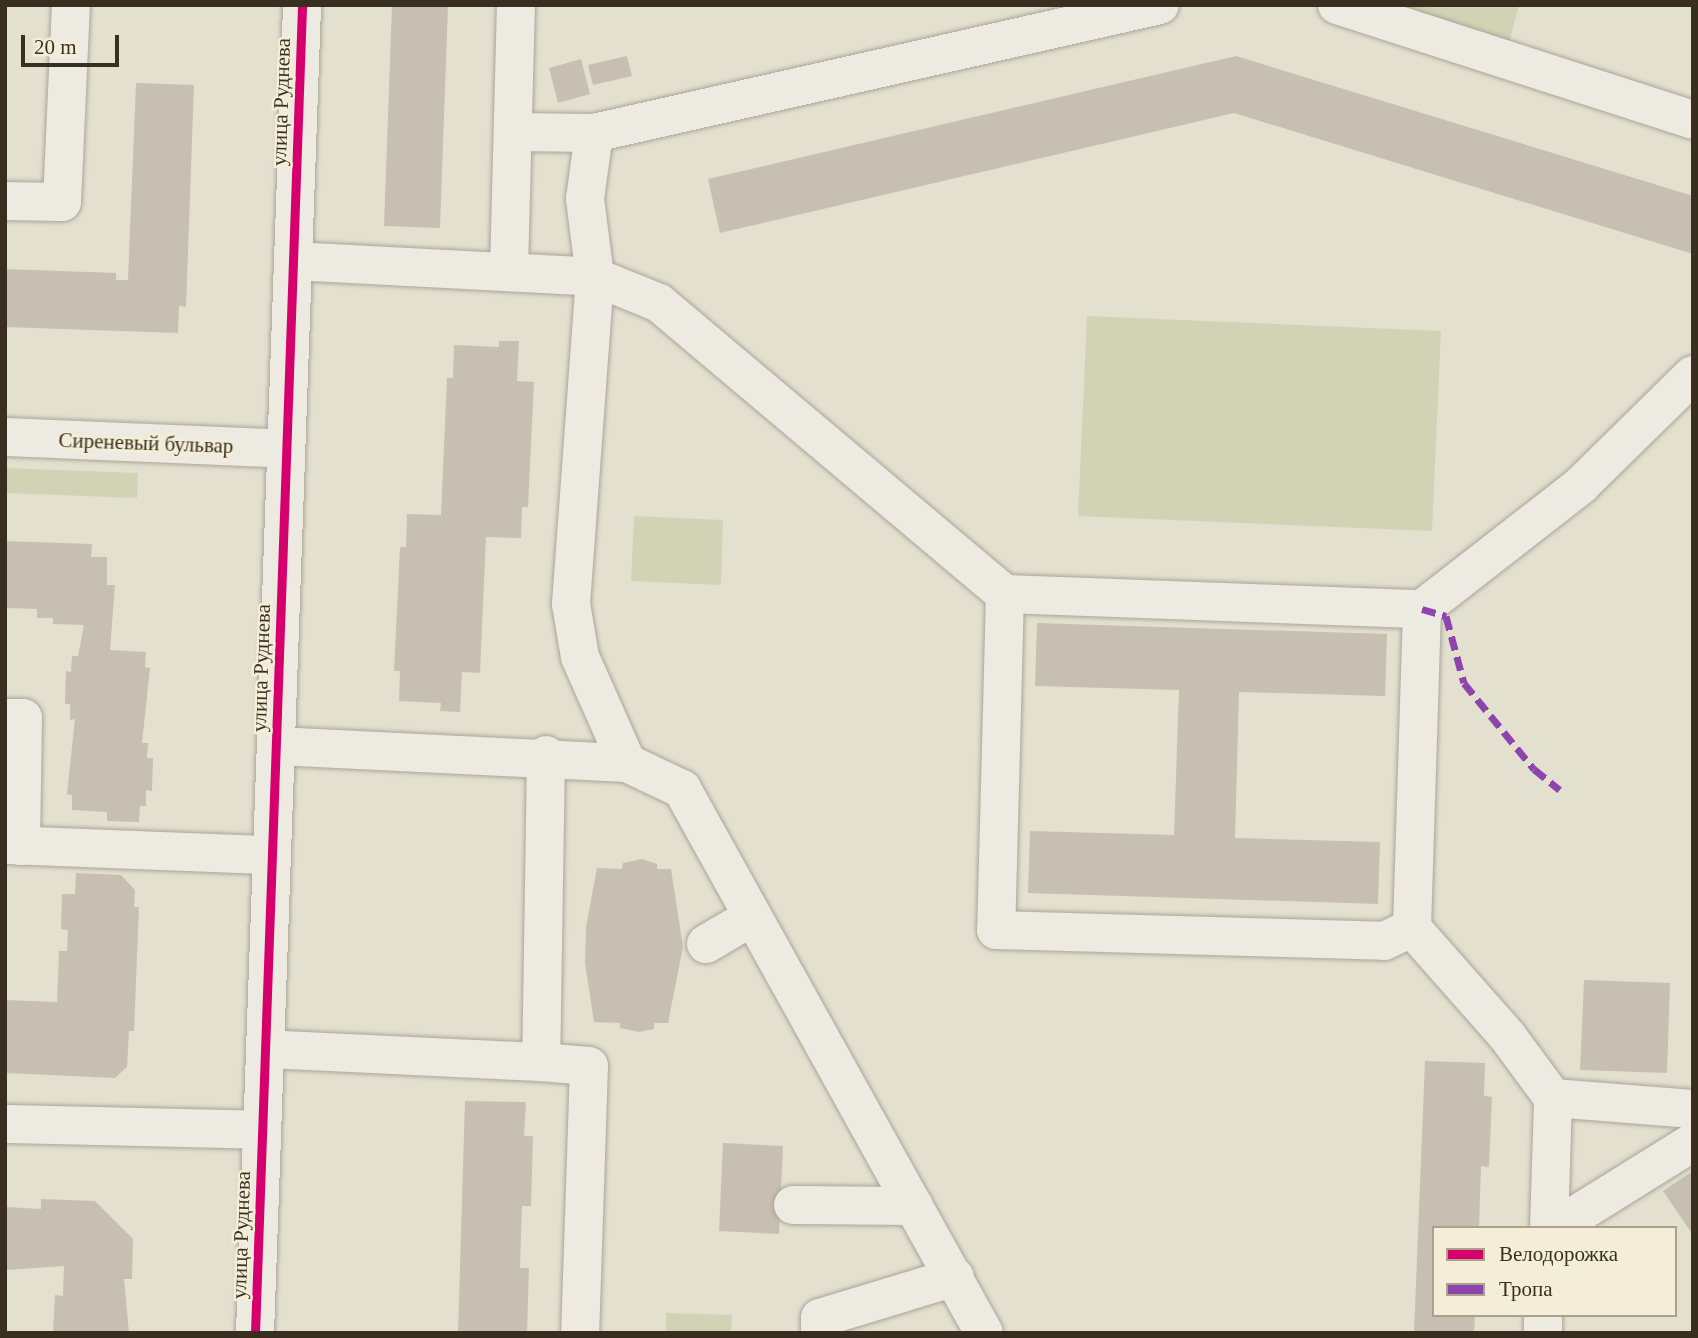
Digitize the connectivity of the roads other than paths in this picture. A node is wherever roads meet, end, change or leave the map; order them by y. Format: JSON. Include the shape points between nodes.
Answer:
{"nodes":[{"id":1,"x":71,"y":5,"type":"edge"},
{"id":2,"x":302,"y":5,"type":"edge"},
{"id":3,"x":516,"y":5,"type":"edge"},
{"id":4,"x":1160,"y":5,"type":"edge"},
{"id":5,"x":1337,"y":5,"type":"edge"},
{"id":6,"x":1693,"y":120,"type":"edge"},
{"id":7,"x":513,"y":132,"type":"junction"},
{"id":8,"x":594,"y":133,"type":"junction"},
{"id":9,"x":5,"y":201,"type":"edge"},
{"id":10,"x":293,"y":261,"type":"junction"},
{"id":11,"x":509,"y":270,"type":"junction"},
{"id":12,"x":595,"y":277,"type":"junction"},
{"id":13,"x":1693,"y":375,"type":"edge"},
{"id":14,"x":5,"y":438,"type":"edge"},
{"id":15,"x":286,"y":449,"type":"junction"},
{"id":16,"x":1005,"y":594,"type":"junction"},
{"id":17,"x":1422,"y":609,"type":"junction"},
{"id":18,"x":5,"y":718,"type":"edge"},
{"id":19,"x":276,"y":746,"type":"junction"},
{"id":20,"x":546,"y":755,"type":"junction"},
{"id":21,"x":627,"y":763,"type":"junction"},
{"id":22,"x":13,"y":846,"type":"edge"},
{"id":23,"x":271,"y":855,"type":"junction"},
{"id":24,"x":752,"y":917,"type":"junction"},
{"id":25,"x":1412,"y":928,"type":"junction"},
{"id":26,"x":706,"y":944,"type":"dead end"},
{"id":27,"x":265,"y":1049,"type":"junction"},
{"id":28,"x":541,"y":1062,"type":"junction"},
{"id":29,"x":1553,"y":1098,"type":"junction"},
{"id":30,"x":1693,"y":1109,"type":"edge"},
{"id":31,"x":5,"y":1124,"type":"edge"},
{"id":32,"x":262,"y":1130,"type":"junction"},
{"id":33,"x":1693,"y":1142,"type":"edge"},
{"id":34,"x":793,"y":1205,"type":"dead end"},
{"id":35,"x":914,"y":1206,"type":"junction"},
{"id":36,"x":1549,"y":1226,"type":"edge"},
{"id":37,"x":1558,"y":1226,"type":"edge"},
{"id":38,"x":955,"y":1277,"type":"junction"},
{"id":39,"x":254,"y":1333,"type":"edge"},
{"id":40,"x":580,"y":1333,"type":"edge"},
{"id":41,"x":820,"y":1333,"type":"edge"},
{"id":42,"x":984,"y":1333,"type":"edge"}],
"edges":[{"from":1,"to":9,"type":"street","via":[[62,202]]},
{"from":2,"to":10,"type":"street","name":"улица Руднева"},
{"from":3,"to":7,"type":"street"},
{"from":4,"to":8,"type":"street"},
{"from":5,"to":6,"type":"street"},
{"from":7,"to":8,"type":"street"},
{"from":7,"to":11,"type":"street"},
{"from":8,"to":12,"type":"street","via":[[584,199]]},
{"from":10,"to":11,"type":"street"},
{"from":10,"to":15,"type":"street","name":"улица Руднева"},
{"from":11,"to":12,"type":"street"},
{"from":12,"to":16,"type":"street","via":[[659,303]]},
{"from":12,"to":21,"type":"street","via":[[571,604],[580,657]]},
{"from":13,"to":17,"type":"street","via":[[1581,485]]},
{"from":14,"to":15,"type":"street","name":"Сиреневый бульвар"},
{"from":15,"to":19,"type":"street","name":"улица Руднева"},
{"from":16,"to":17,"type":"street"},
{"from":16,"to":25,"type":"street","via":[[996,930],[1384,942]]},
{"from":17,"to":25,"type":"street"},
{"from":18,"to":22,"type":"street","via":[[23,718]]},
{"from":19,"to":20,"type":"street"},
{"from":19,"to":23,"type":"street","name":"улица Руднева"},
{"from":20,"to":21,"type":"street"},
{"from":20,"to":28,"type":"street"},
{"from":21,"to":24,"type":"street","via":[[682,789]]},
{"from":22,"to":23,"type":"street"},
{"from":23,"to":27,"type":"street","name":"улица Руднева"},
{"from":24,"to":26,"type":"street"},
{"from":24,"to":35,"type":"street"},
{"from":25,"to":29,"type":"street","via":[[1508,1037]]},
{"from":27,"to":28,"type":"street"},
{"from":27,"to":32,"type":"street","name":"улица Руднева"},
{"from":28,"to":40,"type":"street","via":[[589,1066]]},
{"from":29,"to":30,"type":"street"},
{"from":29,"to":36,"type":"street"},
{"from":31,"to":32,"type":"street"},
{"from":32,"to":39,"type":"street","name":"улица Руднева"},
{"from":33,"to":37,"type":"street"},
{"from":34,"to":35,"type":"street"},
{"from":35,"to":38,"type":"street"},
{"from":38,"to":41,"type":"street","via":[[820,1318]]},
{"from":38,"to":42,"type":"street"}]}
